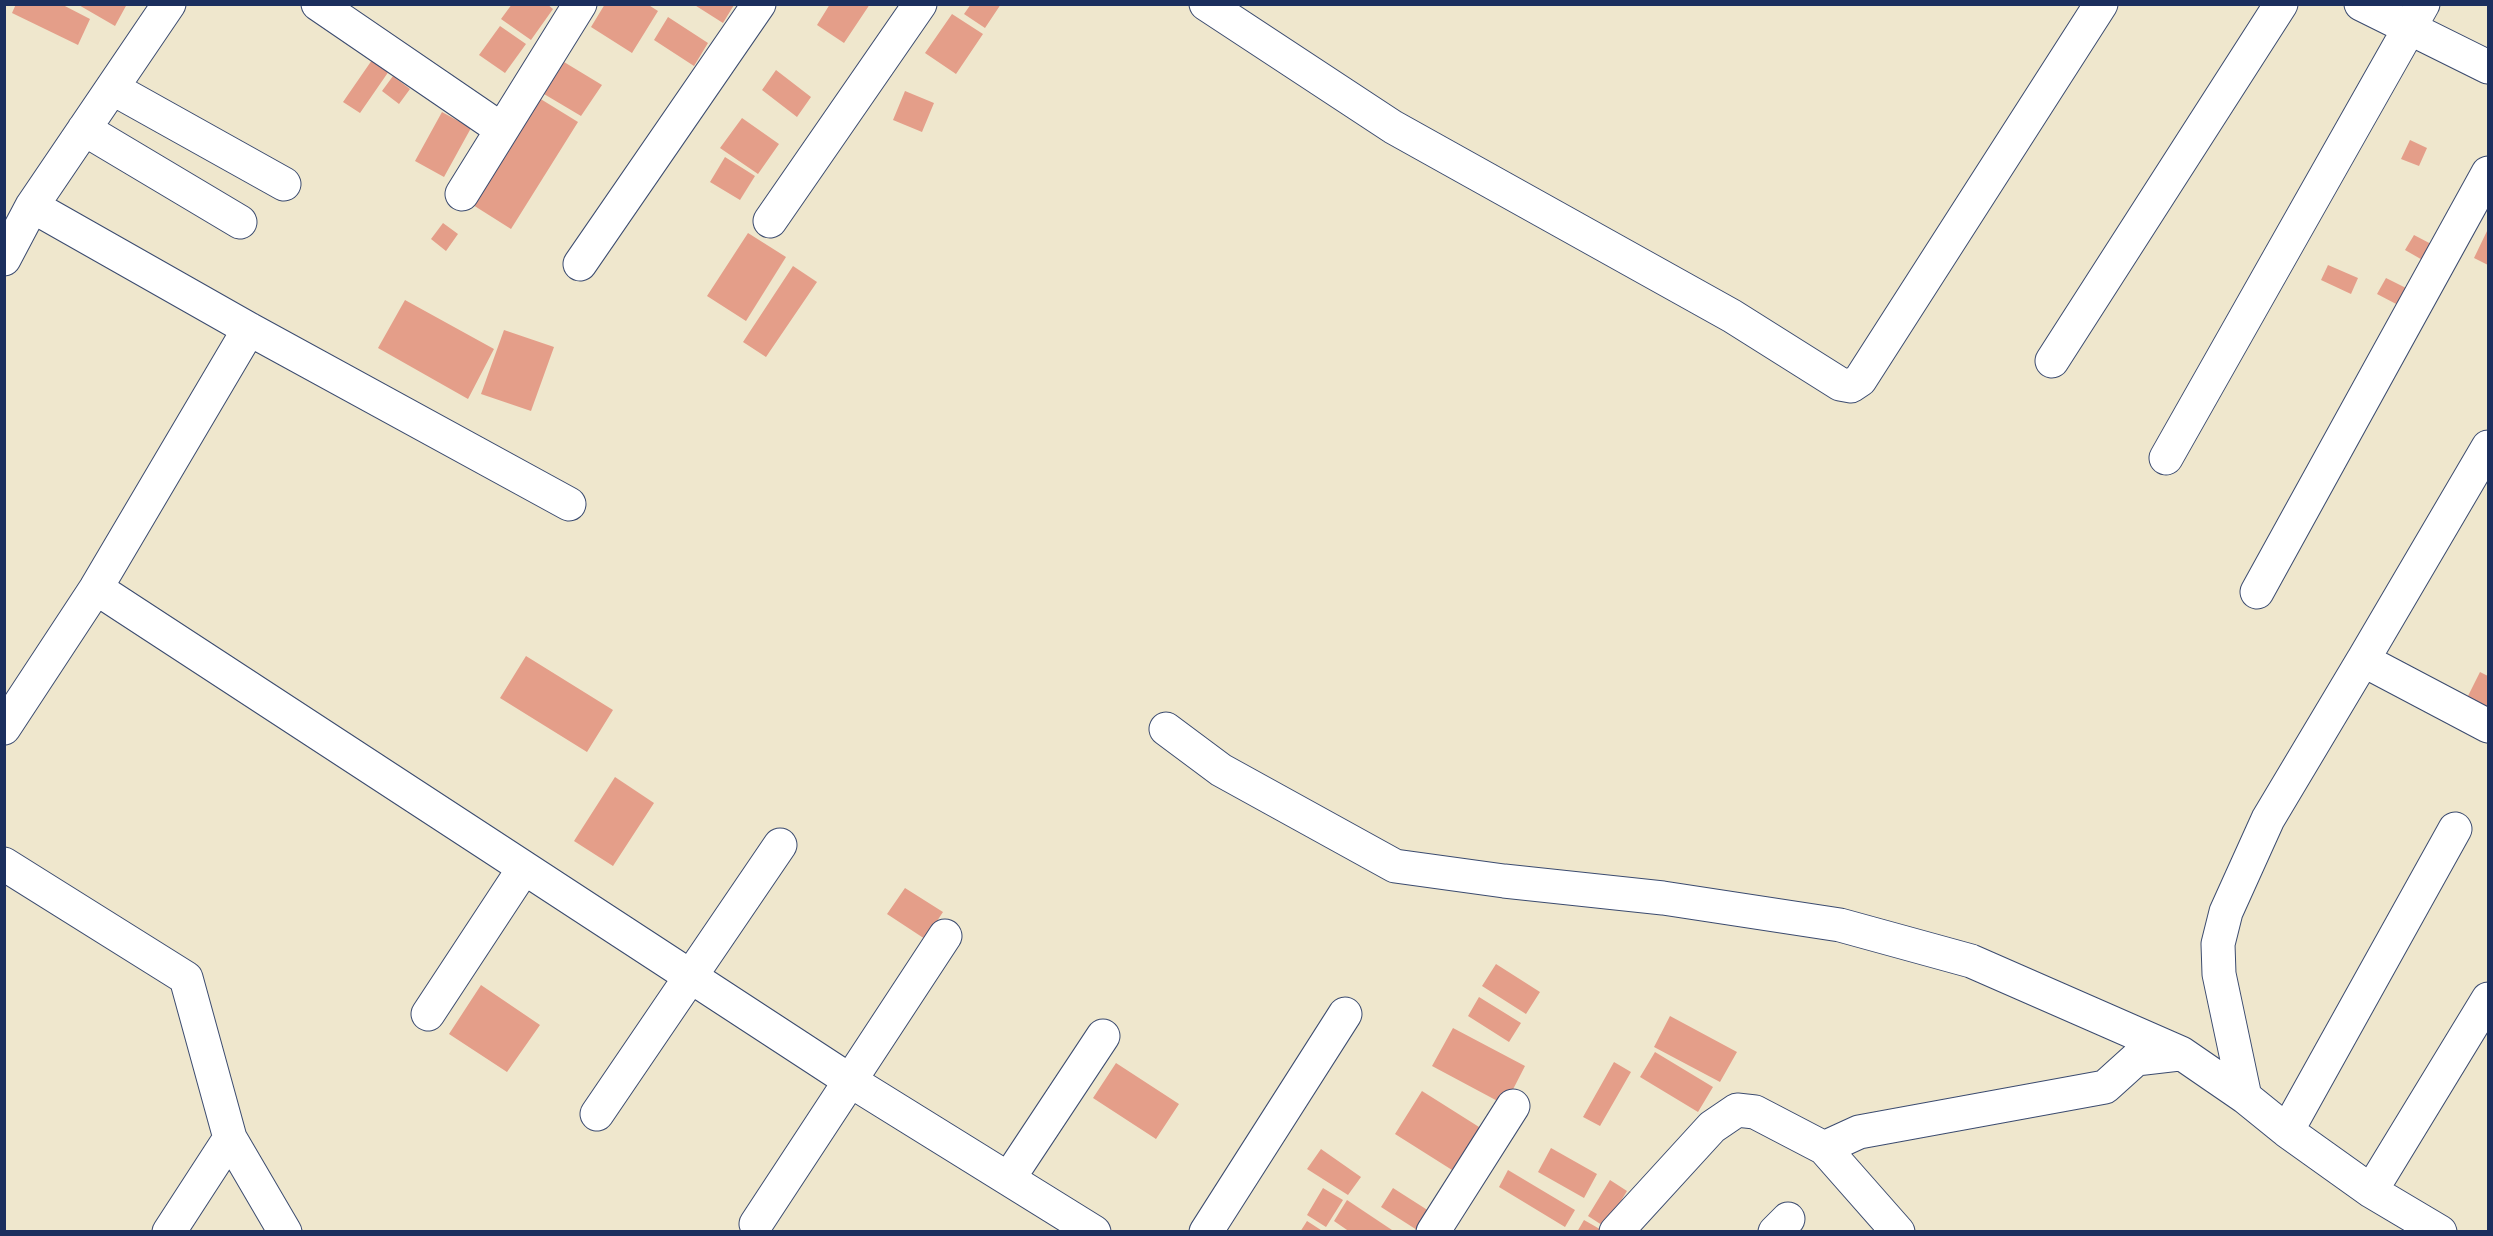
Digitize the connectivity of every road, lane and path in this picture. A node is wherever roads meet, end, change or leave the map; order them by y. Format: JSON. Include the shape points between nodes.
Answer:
{"nodes":[{"id":1,"x":169,"y":4,"type":"edge"},
{"id":2,"x":318,"y":4,"type":"edge"},
{"id":3,"x":580,"y":4,"type":"edge"},
{"id":4,"x":759,"y":4,"type":"edge"},
{"id":5,"x":920,"y":4,"type":"edge"},
{"id":6,"x":1206,"y":4,"type":"edge"},
{"id":7,"x":2101,"y":4,"type":"edge"},
{"id":8,"x":2282,"y":4,"type":"edge"},
{"id":9,"x":2361,"y":4,"type":"edge"},
{"id":10,"x":2417,"y":17,"type":"edge"},
{"id":11,"x":2488,"y":67,"type":"edge"},
{"id":12,"x":112,"y":88,"type":"junction"},
{"id":13,"x":84,"y":129,"type":"junction"},
{"id":14,"x":501,"y":129,"type":"junction"},
{"id":15,"x":2488,"y":173,"type":"edge"},
{"id":16,"x":284,"y":184,"type":"dead end"},
{"id":17,"x":462,"y":194,"type":"dead end"},
{"id":18,"x":32,"y":206,"type":"junction"},
{"id":19,"x":770,"y":221,"type":"dead end"},
{"id":20,"x":240,"y":222,"type":"dead end"},
{"id":21,"x":4,"y":259,"type":"edge"},
{"id":22,"x":580,"y":264,"type":"dead end"},
{"id":23,"x":249,"y":329,"type":"junction"},
{"id":24,"x":2052,"y":361,"type":"dead end"},
{"id":25,"x":2488,"y":447,"type":"edge"},
{"id":26,"x":2166,"y":458,"type":"dead end"},
{"id":27,"x":569,"y":504,"type":"dead end"},
{"id":28,"x":96,"y":588,"type":"junction"},
{"id":29,"x":2257,"y":592,"type":"dead end"},
{"id":30,"x":2363,"y":660,"type":"junction"},
{"id":31,"x":2488,"y":726,"type":"edge"},
{"id":32,"x":4,"y":728,"type":"edge"},
{"id":33,"x":1166,"y":729,"type":"dead end"},
{"id":34,"x":2455,"y":829,"type":"dead end"},
{"id":35,"x":780,"y":845,"type":"dead end"},
{"id":36,"x":4,"y":864,"type":"edge"},
{"id":37,"x":524,"y":868,"type":"junction"},
{"id":38,"x":945,"y":936,"type":"dead end"},
{"id":39,"x":690,"y":974,"type":"junction"},
{"id":40,"x":2488,"y":999,"type":"edge"},
{"id":41,"x":428,"y":1014,"type":"dead end"},
{"id":42,"x":1345,"y":1014,"type":"dead end"},
{"id":43,"x":1103,"y":1036,"type":"dead end"},
{"id":44,"x":2181,"y":1053,"type":"junction"},
{"id":45,"x":849,"y":1080,"type":"junction"},
{"id":46,"x":2245,"y":1097,"type":"junction"},
{"id":47,"x":1513,"y":1107,"type":"dead end"},
{"id":48,"x":597,"y":1114,"type":"dead end"},
{"id":49,"x":2287,"y":1131,"type":"junction"},
{"id":50,"x":230,"y":1138,"type":"junction"},
{"id":51,"x":1824,"y":1148,"type":"junction"},
{"id":52,"x":1009,"y":1178,"type":"junction"},
{"id":53,"x":2371,"y":1191,"type":"junction"},
{"id":54,"x":756,"y":1224,"type":"dead end"},
{"id":55,"x":169,"y":1232,"type":"edge"},
{"id":56,"x":285,"y":1232,"type":"edge"},
{"id":57,"x":1094,"y":1232,"type":"edge"},
{"id":58,"x":1206,"y":1232,"type":"edge"},
{"id":59,"x":1433,"y":1232,"type":"edge"},
{"id":60,"x":1616,"y":1232,"type":"edge"},
{"id":61,"x":1898,"y":1232,"type":"edge"},
{"id":62,"x":2440,"y":1232,"type":"edge"}],
"edges":[{"from":1,"to":12,"type":"street"},
{"from":2,"to":14,"type":"street"},
{"from":3,"to":14,"type":"street"},
{"from":4,"to":22,"type":"street"},
{"from":5,"to":19,"type":"street"},
{"from":6,"to":7,"type":"street","via":[[1392,126],[1732,316],[1840,384],[1851,386],[1860,380]]},
{"from":8,"to":24,"type":"street"},
{"from":9,"to":10,"type":"street"},
{"from":10,"to":11,"type":"street"},
{"from":10,"to":26,"type":"street"},
{"from":12,"to":13,"type":"street"},
{"from":12,"to":16,"type":"street"},
{"from":13,"to":18,"type":"street"},
{"from":13,"to":20,"type":"street"},
{"from":14,"to":17,"type":"street"},
{"from":15,"to":29,"type":"street"},
{"from":18,"to":21,"type":"street"},
{"from":18,"to":23,"type":"street"},
{"from":23,"to":27,"type":"street"},
{"from":23,"to":28,"type":"street"},
{"from":25,"to":30,"type":"street"},
{"from":28,"to":32,"type":"street"},
{"from":28,"to":37,"type":"street"},
{"from":30,"to":31,"type":"street"},
{"from":30,"to":46,"type":"street","via":[[2268,819],[2226,912],[2218,944],[2219,974]]},
{"from":33,"to":44,"type":"street","via":[[1221,770],[1395,866],[1663,898],[1840,925],[1971,961]]},
{"from":34,"to":49,"type":"street"},
{"from":35,"to":39,"type":"street"},
{"from":36,"to":50,"type":"street","via":[[186,978]]},
{"from":37,"to":39,"type":"street"},
{"from":37,"to":41,"type":"street"},
{"from":38,"to":45,"type":"street"},
{"from":39,"to":45,"type":"street"},
{"from":39,"to":48,"type":"street"},
{"from":40,"to":53,"type":"street"},
{"from":42,"to":58,"type":"street"},
{"from":43,"to":52,"type":"street"},
{"from":44,"to":46,"type":"street"},
{"from":44,"to":51,"type":"street","via":[[2136,1059],[2105,1087],[1859,1132]]},
{"from":45,"to":52,"type":"street"},
{"from":45,"to":54,"type":"street"},
{"from":46,"to":49,"type":"street"},
{"from":47,"to":59,"type":"street"},
{"from":49,"to":53,"type":"street"},
{"from":50,"to":55,"type":"street"},
{"from":50,"to":56,"type":"street"},
{"from":51,"to":60,"type":"street","via":[[1755,1112],[1737,1110],[1712,1127]]},
{"from":51,"to":61,"type":"street"},
{"from":52,"to":57,"type":"street"},
{"from":53,"to":62,"type":"street"}]}
